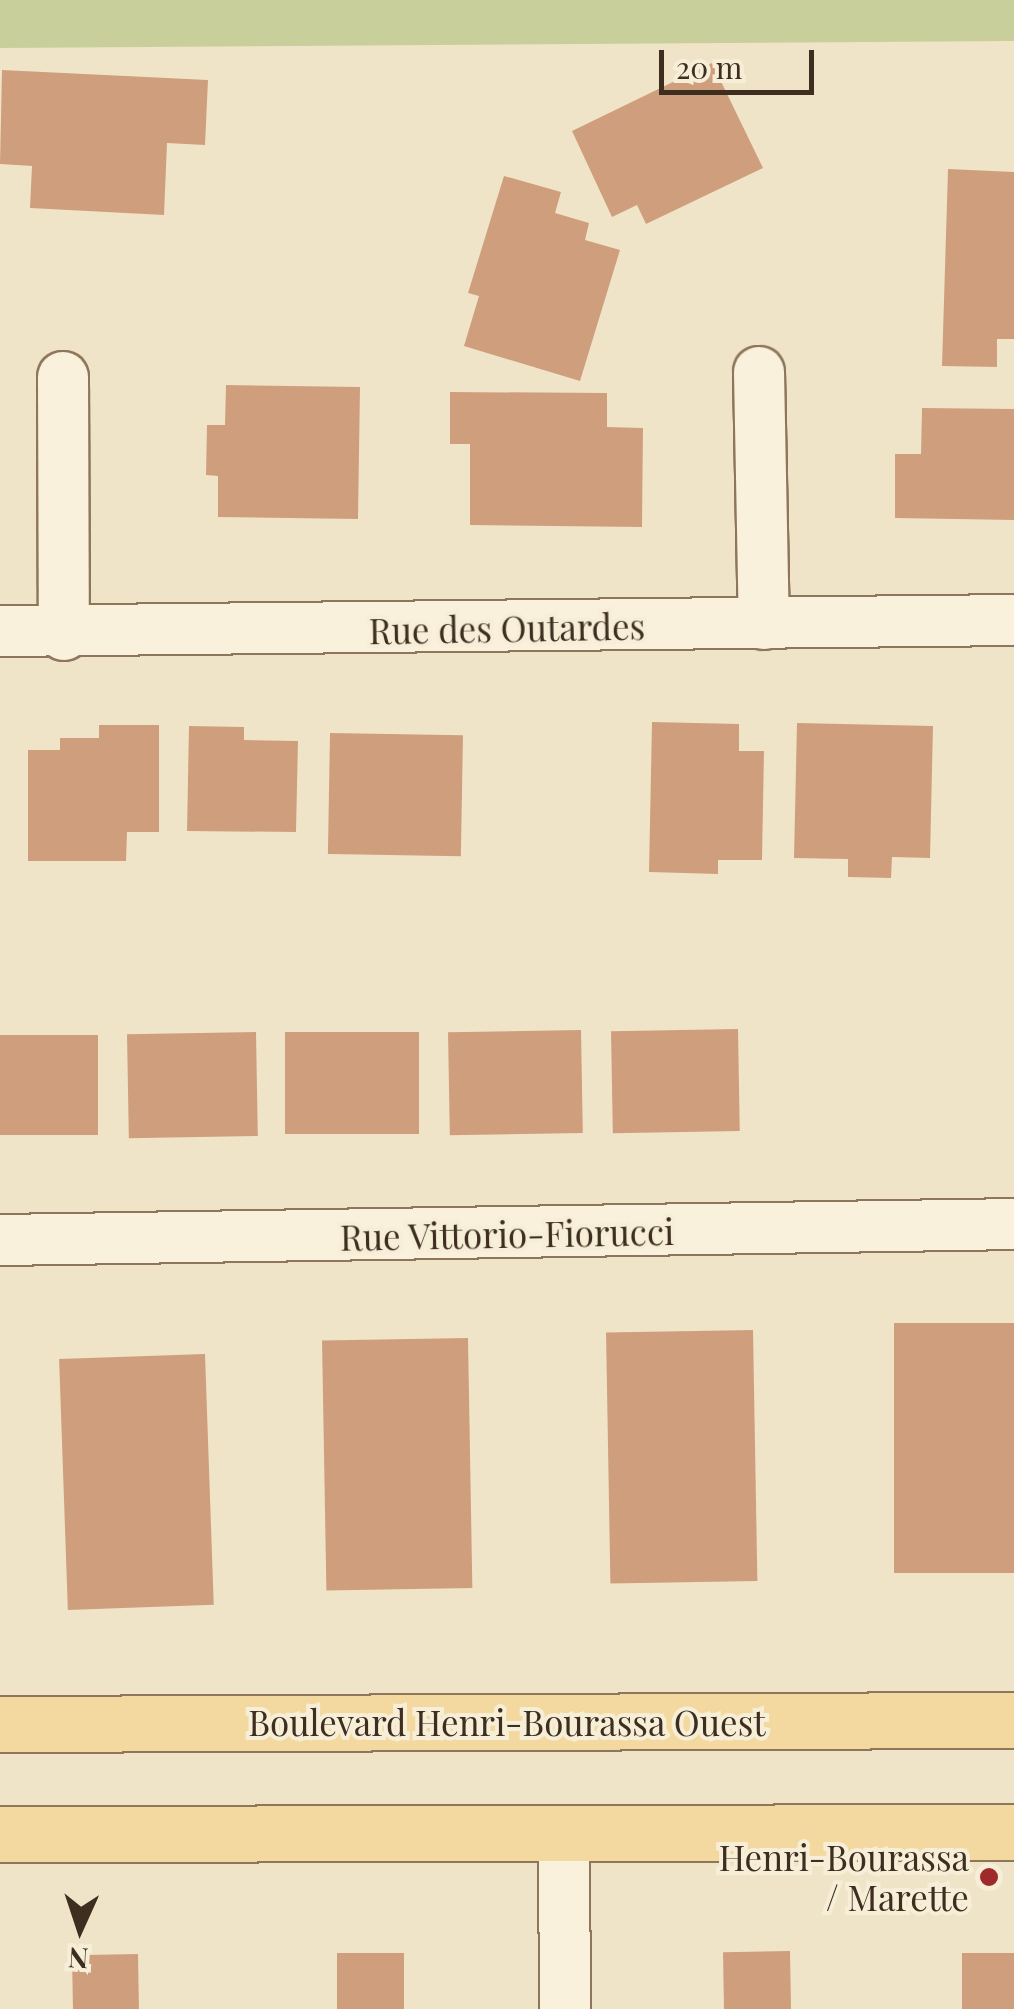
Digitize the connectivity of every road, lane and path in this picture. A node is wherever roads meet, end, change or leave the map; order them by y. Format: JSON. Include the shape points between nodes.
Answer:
{"nodes":[{"id":1,"x":759,"y":372,"type":"dead end"},
{"id":2,"x":64,"y":378,"type":"dead end"},
{"id":3,"x":1014,"y":620,"type":"edge"},
{"id":4,"x":764,"y":624,"type":"junction"},
{"id":5,"x":0,"y":632,"type":"edge"},
{"id":6,"x":64,"y":635,"type":"junction"},
{"id":7,"x":1014,"y":1224,"type":"edge"},
{"id":8,"x":0,"y":1240,"type":"edge"},
{"id":9,"x":1014,"y":1720,"type":"edge"},
{"id":10,"x":0,"y":1724,"type":"edge"},
{"id":11,"x":1014,"y":1832,"type":"edge"},
{"id":12,"x":0,"y":1834,"type":"edge"},
{"id":13,"x":564,"y":1834,"type":"junction"},
{"id":14,"x":565,"y":2009,"type":"edge"}],
"edges":[{"from":1,"to":4,"type":"street"},
{"from":2,"to":6,"type":"street"},
{"from":3,"to":4,"type":"street","name":"Rue des Outardes"},
{"from":4,"to":6,"type":"street","name":"Rue des Outardes"},
{"from":5,"to":6,"type":"street","name":"Rue des Outardes"},
{"from":7,"to":8,"type":"street","name":"Rue Vittorio-Fiorucci"},
{"from":9,"to":10,"type":"main road","name":"Boulevard Henri-Bourassa Ouest"},
{"from":11,"to":13,"type":"main road"},
{"from":12,"to":13,"type":"main road"},
{"from":13,"to":14,"type":"street"}]}
